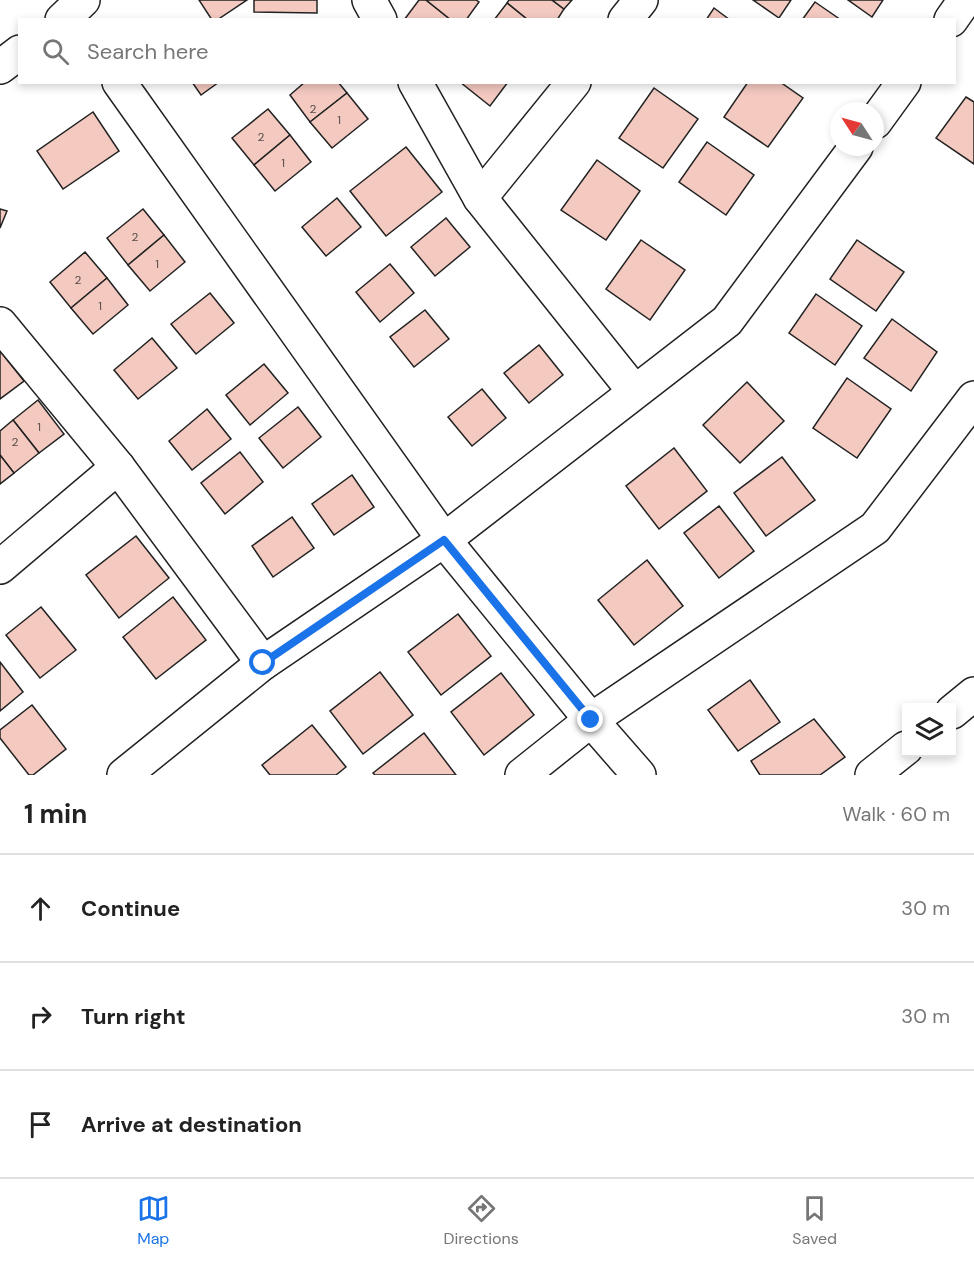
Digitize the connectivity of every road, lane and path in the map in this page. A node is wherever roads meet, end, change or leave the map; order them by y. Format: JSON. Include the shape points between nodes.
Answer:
{"nodes":[{"id":1,"x":369,"y":0,"type":"edge"},
{"id":2,"x":641,"y":0,"type":"edge"},
{"id":3,"x":965,"y":0,"type":"edge"},
{"id":4,"x":379,"y":18,"type":"edge"},
{"id":5,"x":627,"y":18,"type":"edge"},
{"id":6,"x":952,"y":18,"type":"edge"},
{"id":7,"x":18,"y":54,"type":"edge"},
{"id":8,"x":0,"y":67,"type":"edge"},
{"id":9,"x":120,"y":84,"type":"edge"},
{"id":10,"x":416,"y":84,"type":"edge"},
{"id":11,"x":572,"y":84,"type":"edge"},
{"id":12,"x":903,"y":84,"type":"edge"},
{"id":13,"x":884,"y":110,"type":"edge"},
{"id":14,"x":849,"y":156,"type":"edge"},
{"id":15,"x":480,"y":198,"type":"junction"},
{"id":16,"x":0,"y":324,"type":"edge"},
{"id":17,"x":634,"y":391,"type":"junction"},
{"id":18,"x":974,"y":398,"type":"edge"},
{"id":19,"x":118,"y":467,"type":"junction"},
{"id":20,"x":444,"y":540,"type":"junction"},
{"id":21,"x":0,"y":567,"type":"edge"},
{"id":22,"x":263,"y":663,"type":"junction"},
{"id":23,"x":974,"y":694,"type":"edge"},
{"id":24,"x":956,"y":708,"type":"edge"},
{"id":25,"x":591,"y":720,"type":"junction"},
{"id":26,"x":902,"y":751,"type":"edge"},
{"id":27,"x":124,"y":775,"type":"edge"},
{"id":28,"x":522,"y":775,"type":"edge"},
{"id":29,"x":639,"y":775,"type":"edge"},
{"id":30,"x":872,"y":775,"type":"edge"}],
"edges":[{"from":1,"to":4,"type":"street"},
{"from":2,"to":5,"type":"street"},
{"from":3,"to":6,"type":"street"},
{"from":7,"to":8,"type":"street"},
{"from":9,"to":20,"type":"street"},
{"from":10,"to":15,"type":"street"},
{"from":11,"to":15,"type":"street"},
{"from":12,"to":13,"type":"street"},
{"from":14,"to":17,"type":"street","via":[[727,321]]},
{"from":15,"to":17,"type":"street"},
{"from":16,"to":19,"type":"street"},
{"from":17,"to":20,"type":"street"},
{"from":18,"to":25,"type":"street","via":[[875,528]]},
{"from":19,"to":21,"type":"street"},
{"from":19,"to":22,"type":"street"},
{"from":20,"to":22,"type":"street"},
{"from":20,"to":25,"type":"street"},
{"from":22,"to":27,"type":"street"},
{"from":23,"to":24,"type":"street"},
{"from":25,"to":28,"type":"street"},
{"from":25,"to":29,"type":"street"},
{"from":26,"to":30,"type":"street"}]}
